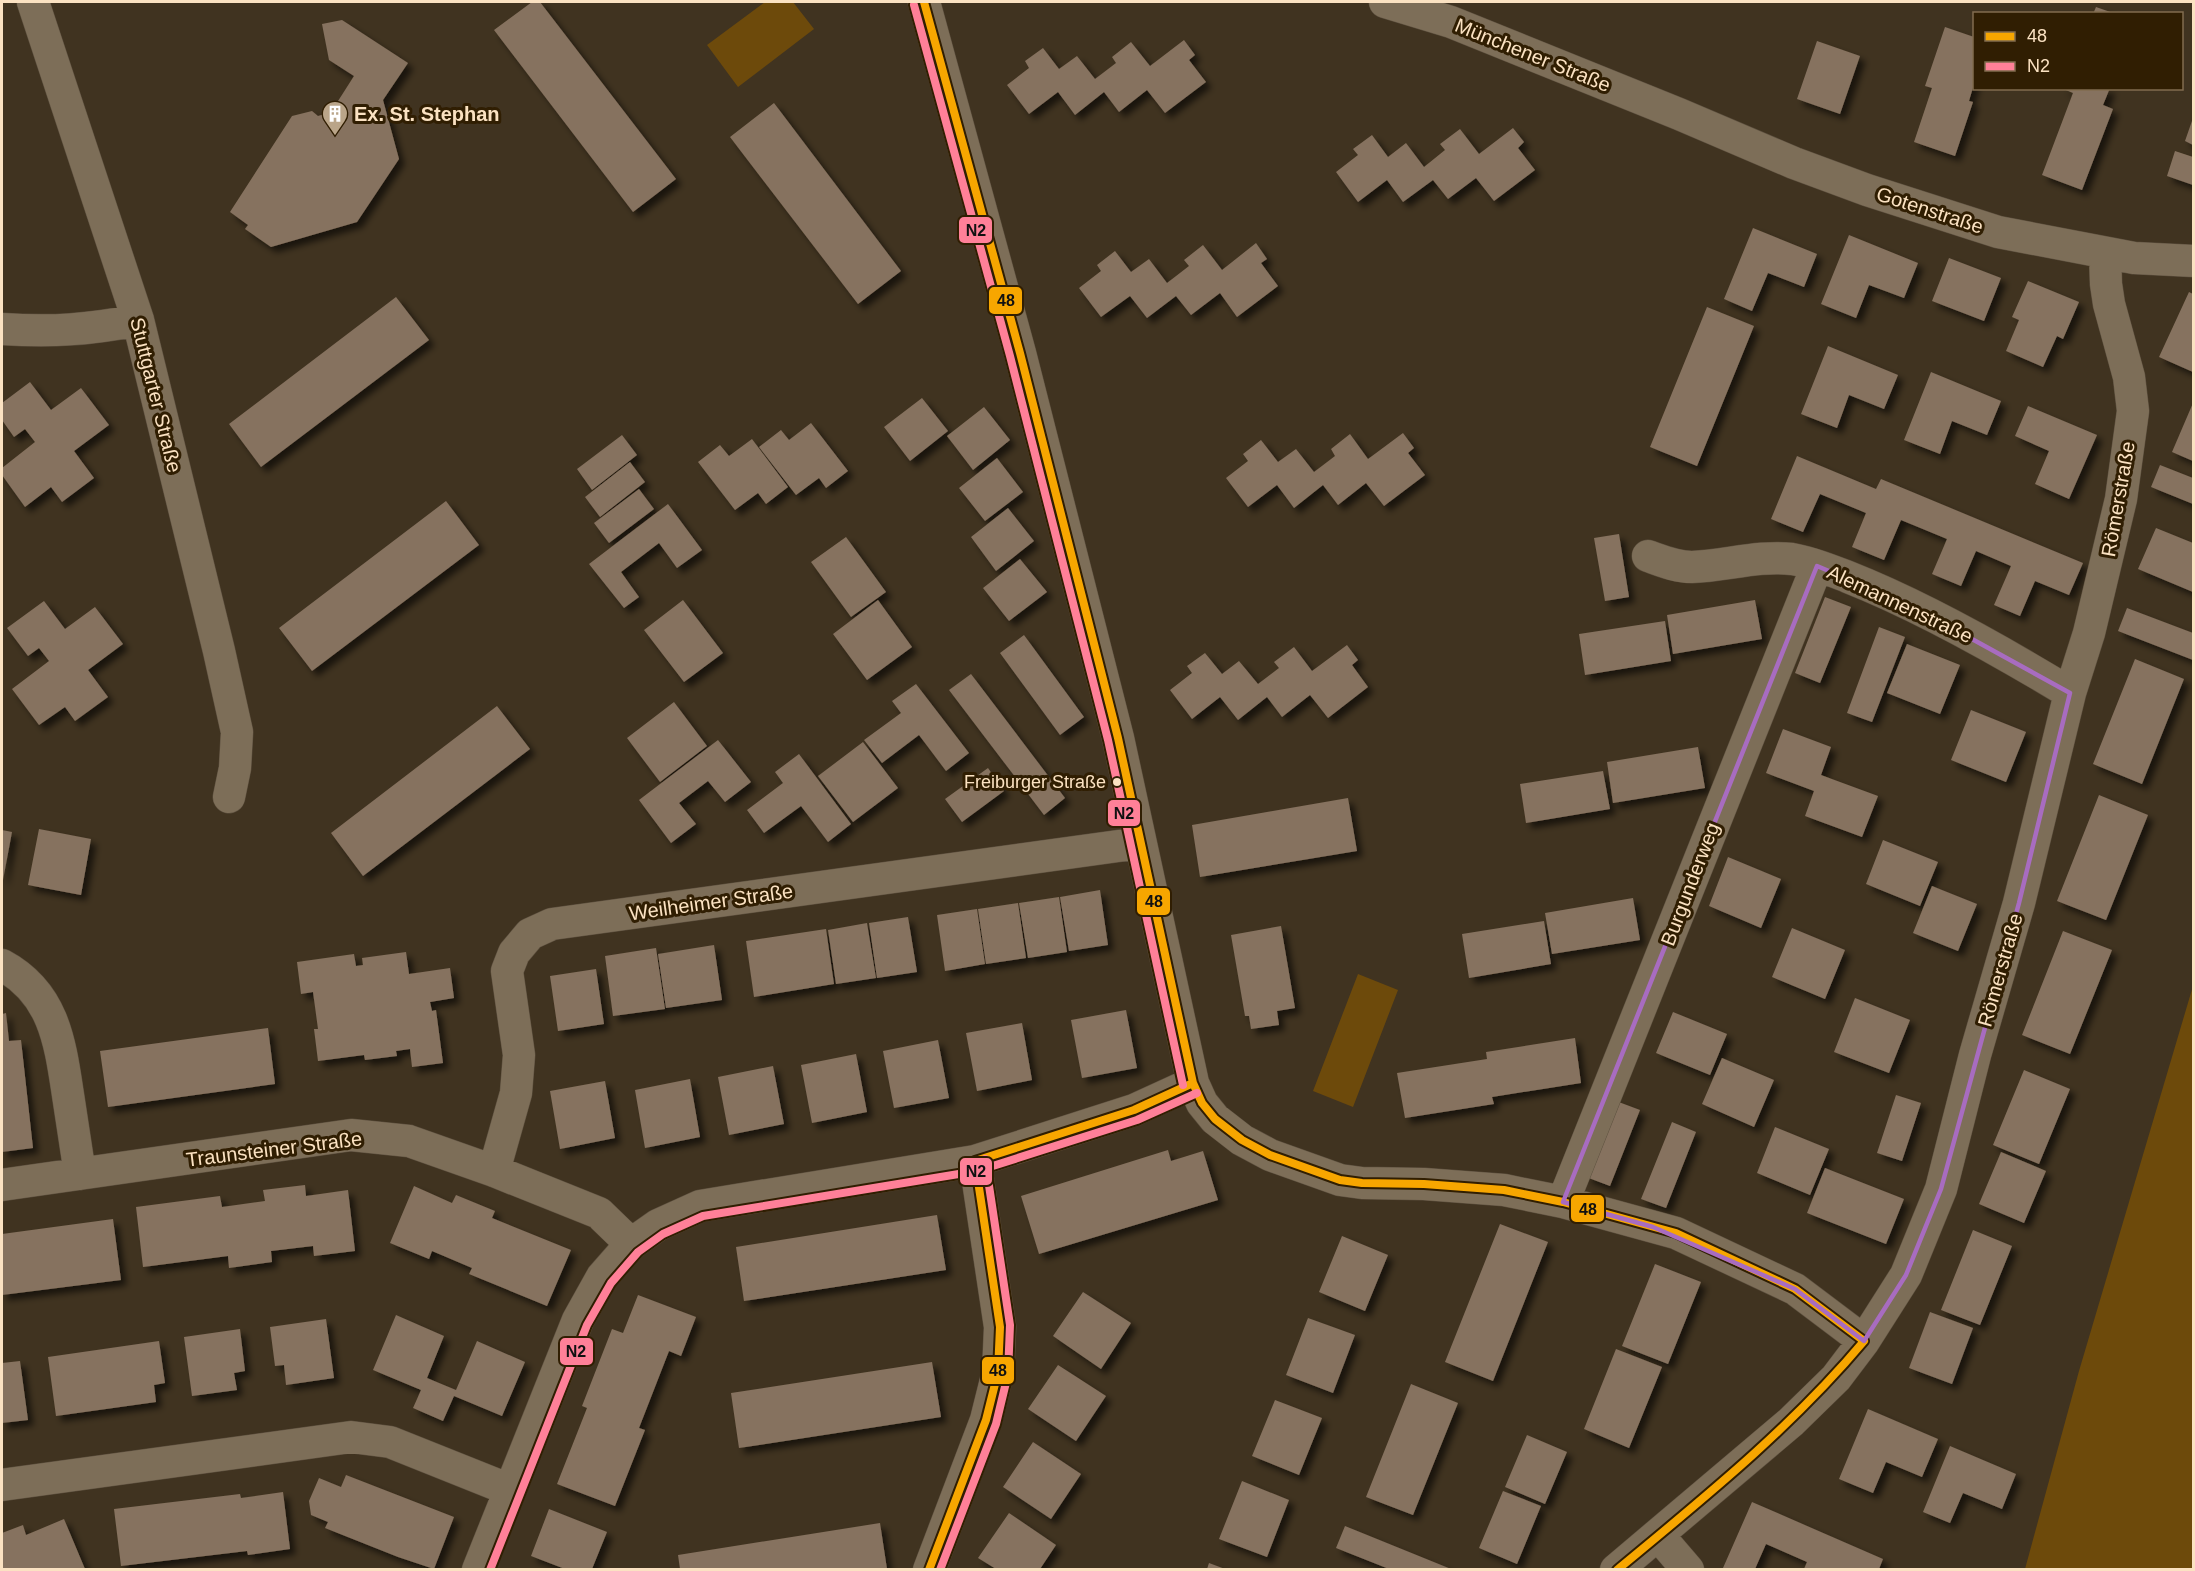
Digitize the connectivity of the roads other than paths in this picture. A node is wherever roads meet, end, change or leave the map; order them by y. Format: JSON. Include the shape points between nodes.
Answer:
{"nodes":[{"id":1,"x":33,"y":2,"type":"edge"},
{"id":2,"x":924,"y":2,"type":"edge"},
{"id":3,"x":1385,"y":2,"type":"edge"},
{"id":4,"x":1679,"y":114,"type":"joint"},
{"id":5,"x":2105,"y":253,"type":"junction"},
{"id":6,"x":2193,"y":261,"type":"edge"},
{"id":7,"x":138,"y":320,"type":"junction"},
{"id":8,"x":2,"y":329,"type":"edge"},
{"id":9,"x":1648,"y":556,"type":"dead end"},
{"id":10,"x":1817,"y":566,"type":"junction"},
{"id":11,"x":2070,"y":693,"type":"junction"},
{"id":12,"x":229,"y":796,"type":"dead end"},
{"id":13,"x":1140,"y":843,"type":"junction"},
{"id":14,"x":2,"y":965,"type":"edge"},
{"id":15,"x":1193,"y":1083,"type":"junction"},
{"id":16,"x":975,"y":1161,"type":"junction"},
{"id":17,"x":494,"y":1171,"type":"junction"},
{"id":18,"x":80,"y":1174,"type":"junction"},
{"id":19,"x":2,"y":1185,"type":"edge"},
{"id":20,"x":1563,"y":1202,"type":"junction"},
{"id":21,"x":631,"y":1244,"type":"junction"},
{"id":22,"x":1864,"y":1341,"type":"junction"},
{"id":23,"x":2,"y":1485,"type":"edge"},
{"id":24,"x":510,"y":1490,"type":"junction"},
{"id":25,"x":1658,"y":1535,"type":"junction"},
{"id":26,"x":478,"y":1569,"type":"edge"},
{"id":27,"x":929,"y":1569,"type":"edge"},
{"id":28,"x":1616,"y":1569,"type":"edge"},
{"id":29,"x":1688,"y":1569,"type":"edge"}],
"edges":[{"from":1,"to":7,"type":"street","name":"Stuttgarter Straße"},
{"from":2,"to":13,"type":"street","via":[[1026,376],[1118,738]]},
{"from":3,"to":4,"type":"street","name":"Münchener Straße","via":[[1450,22]]},
{"from":4,"to":5,"type":"street","name":"Gotenstraße","via":[[1868,190],[1998,232]]},
{"from":5,"to":6,"type":"street","name":"Gotenstraße"},
{"from":5,"to":11,"type":"street","name":"Römerstraße","via":[[2109,304],[2129,377],[2133,411],[2116,521]]},
{"from":7,"to":8,"type":"street","via":[[51,332]]},
{"from":7,"to":12,"type":"street","name":"Stuttgarter Straße","via":[[237,732]]},
{"from":9,"to":10,"type":"street","name":"Alemannenstraße","via":[[1691,567],[1763,558]]},
{"from":10,"to":11,"type":"street","name":"Alemannenstraße","via":[[1912,606]]},
{"from":10,"to":20,"type":"street","name":"Burgunderweg"},
{"from":11,"to":22,"type":"street","name":"Römerstraße","via":[[2019,903],[1941,1189],[1906,1275]]},
{"from":13,"to":15,"type":"street"},
{"from":13,"to":17,"type":"street","name":"Weilheimer Straße","via":[[552,924],[530,934],[514,953],[507,971],[519,1055],[516,1093]]},
{"from":14,"to":18,"type":"street","via":[[27,983],[53,1021]]},
{"from":15,"to":16,"type":"street","via":[[1134,1110]]},
{"from":15,"to":20,"type":"street","via":[[1215,1119],[1242,1140],[1270,1155],[1340,1180],[1504,1190]]},
{"from":16,"to":21,"type":"street","via":[[700,1206],[657,1225]]},
{"from":16,"to":27,"type":"street","via":[[1000,1327],[998,1372],[986,1420]]},
{"from":17,"to":18,"type":"street","name":"Traunsteiner Straße","via":[[409,1141],[351,1135]]},
{"from":17,"to":21,"type":"street","name":"Traunsteiner Straße","via":[[599,1214]]},
{"from":18,"to":19,"type":"street","name":"Traunsteiner Straße"},
{"from":20,"to":22,"type":"street","via":[[1676,1233],[1795,1289]]},
{"from":21,"to":24,"type":"street","via":[[602,1277],[578,1320]]},
{"from":22,"to":25,"type":"street","name":"Römerstraße","via":[[1836,1378],[1791,1422]]},
{"from":23,"to":24,"type":"street","via":[[351,1437],[390,1442]]},
{"from":24,"to":26,"type":"street"},
{"from":25,"to":28,"type":"street","name":"Römerstraße"},
{"from":25,"to":29,"type":"street"}]}
